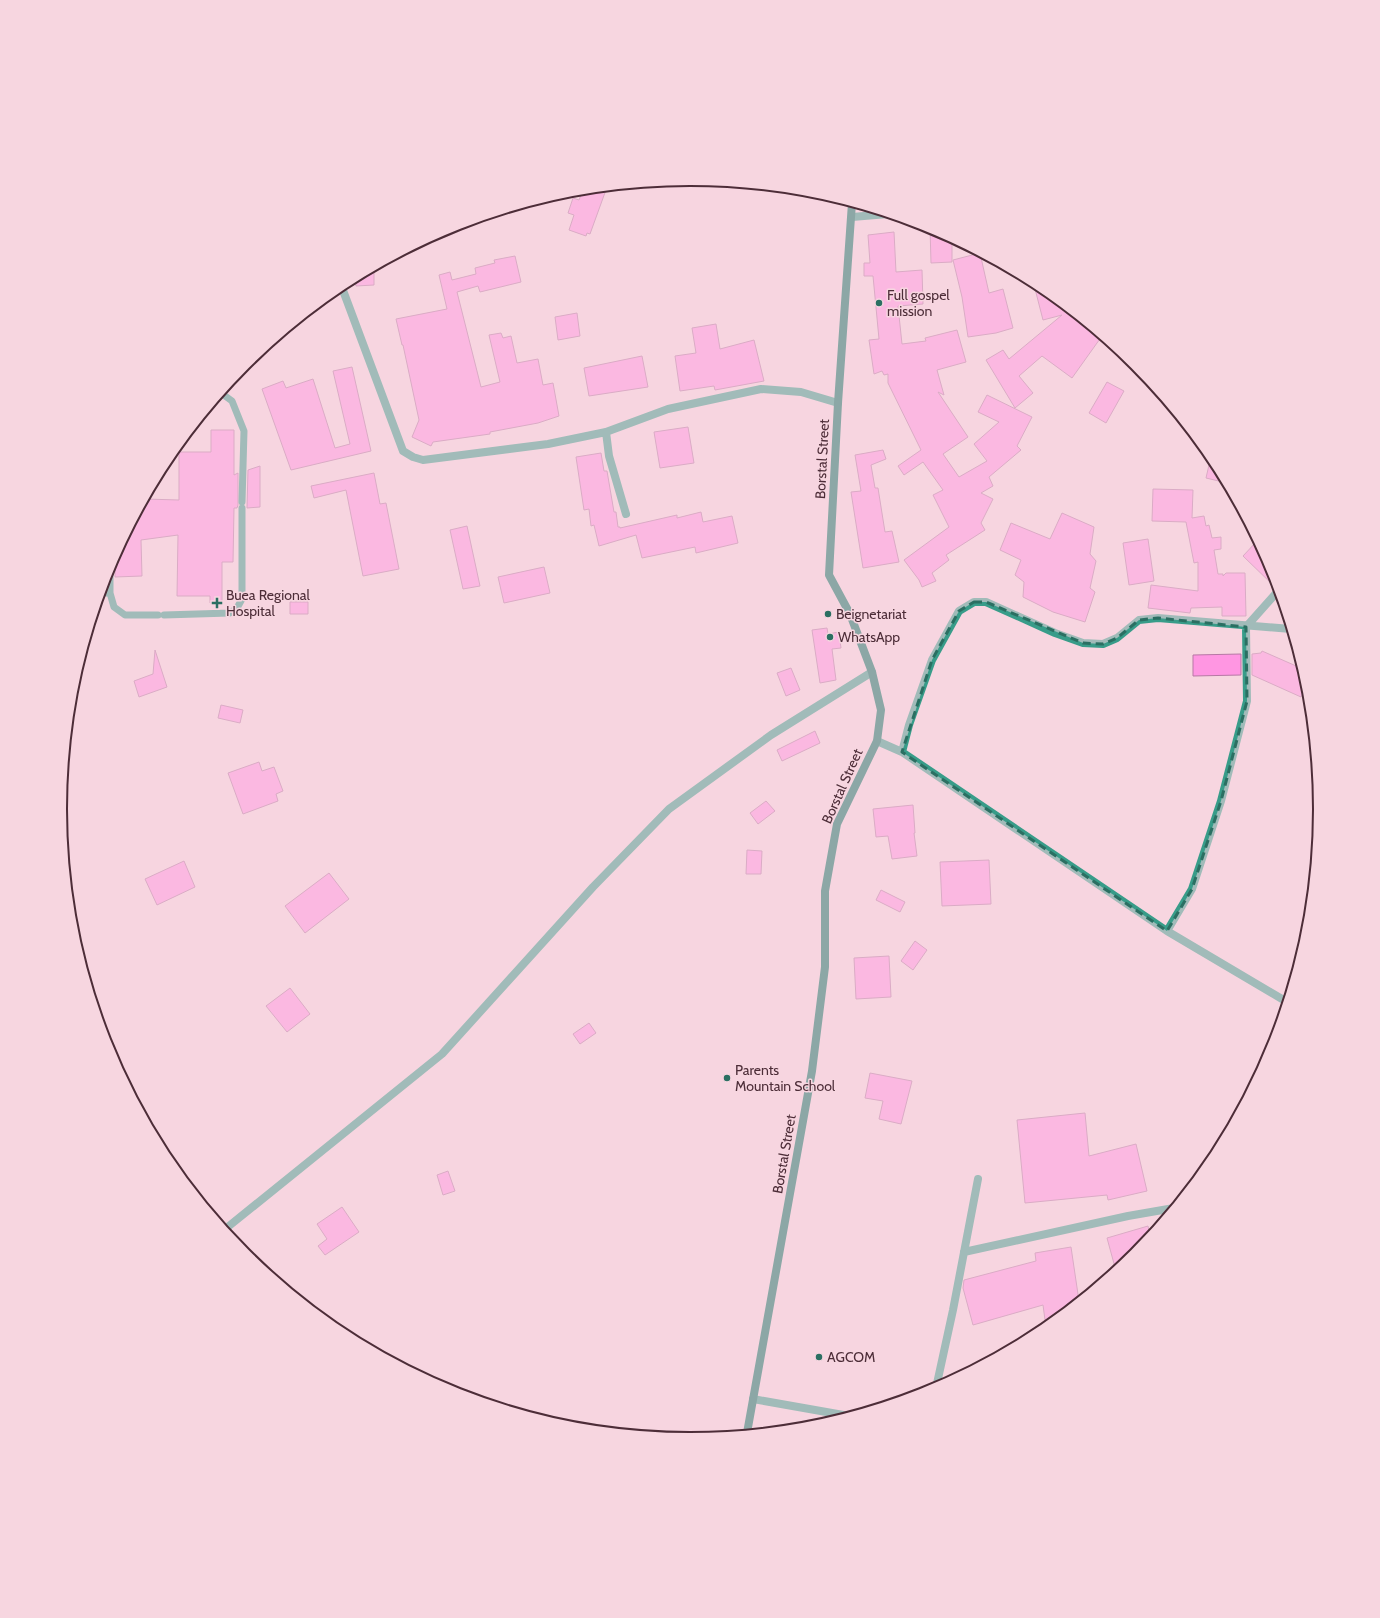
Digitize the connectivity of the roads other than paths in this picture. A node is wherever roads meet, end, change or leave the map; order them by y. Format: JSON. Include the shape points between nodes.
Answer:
{"nodes":[{"id":1,"x":852,"y":207,"type":"edge"},
{"id":2,"x":877,"y":215,"type":"edge"},
{"id":3,"x":852,"y":217,"type":"junction"},
{"id":4,"x":343,"y":291,"type":"edge"},
{"id":5,"x":224,"y":396,"type":"edge"},
{"id":6,"x":838,"y":403,"type":"junction"},
{"id":7,"x":606,"y":432,"type":"junction"},
{"id":8,"x":626,"y":514,"type":"dead end"},
{"id":9,"x":110,"y":582,"type":"edge"},
{"id":10,"x":106,"y":592,"type":"edge"},
{"id":11,"x":110,"y":592,"type":"junction"},
{"id":12,"x":1275,"y":595,"type":"edge"},
{"id":13,"x":1246,"y":626,"type":"junction"},
{"id":14,"x":1286,"y":629,"type":"edge"},
{"id":15,"x":872,"y":672,"type":"junction"},
{"id":16,"x":878,"y":741,"type":"junction"},
{"id":17,"x":902,"y":752,"type":"junction"},
{"id":18,"x":1167,"y":931,"type":"junction"},
{"id":19,"x":1283,"y":1000,"type":"edge"},
{"id":20,"x":978,"y":1179,"type":"dead end"},
{"id":21,"x":1167,"y":1209,"type":"edge"},
{"id":22,"x":228,"y":1227,"type":"edge"},
{"id":23,"x":964,"y":1252,"type":"junction"},
{"id":24,"x":937,"y":1381,"type":"edge"},
{"id":25,"x":753,"y":1399,"type":"junction"},
{"id":26,"x":838,"y":1414,"type":"edge"},
{"id":27,"x":748,"y":1429,"type":"edge"}],
"edges":[{"from":1,"to":3,"type":"street","name":"Borstal Street"},
{"from":2,"to":3,"type":"street"},
{"from":3,"to":6,"type":"street","name":"Borstal Street"},
{"from":4,"to":7,"type":"street","via":[[404,451],[413,457],[423,460],[548,444]]},
{"from":5,"to":11,"type":"lane","via":[[232,401],[244,431],[242,599],[237,608],[230,613],[125,614],[114,607]]},
{"from":6,"to":7,"type":"street","via":[[801,392],[761,389],[668,409]]},
{"from":6,"to":15,"type":"street","name":"Borstal Street","via":[[828,575],[850,614]]},
{"from":7,"to":8,"type":"street","via":[[609,456]]},
{"from":9,"to":11,"type":"lane"},
{"from":10,"to":11,"type":"lane"},
{"from":12,"to":13,"type":"street"},
{"from":13,"to":14,"type":"street"},
{"from":13,"to":17,"type":"street","via":[[1145,619],[1139,620],[1117,638],[1103,644],[1083,643],[986,602],[974,602],[959,611],[932,660]]},
{"from":13,"to":18,"type":"street","via":[[1247,701],[1223,794],[1192,889]]},
{"from":15,"to":16,"type":"street","name":"Borstal Street","via":[[882,710]]},
{"from":15,"to":22,"type":"street","via":[[771,735],[669,809],[593,887],[442,1054]]},
{"from":16,"to":17,"type":"street"},
{"from":16,"to":25,"type":"street","name":"Borstal Street","via":[[837,824],[824,891],[825,967],[812,1071]]},
{"from":17,"to":18,"type":"street"},
{"from":18,"to":19,"type":"street"},
{"from":20,"to":23,"type":"street"},
{"from":21,"to":23,"type":"street"},
{"from":23,"to":24,"type":"street"},
{"from":25,"to":26,"type":"street"},
{"from":25,"to":27,"type":"street","name":"Borstal Street"}]}
